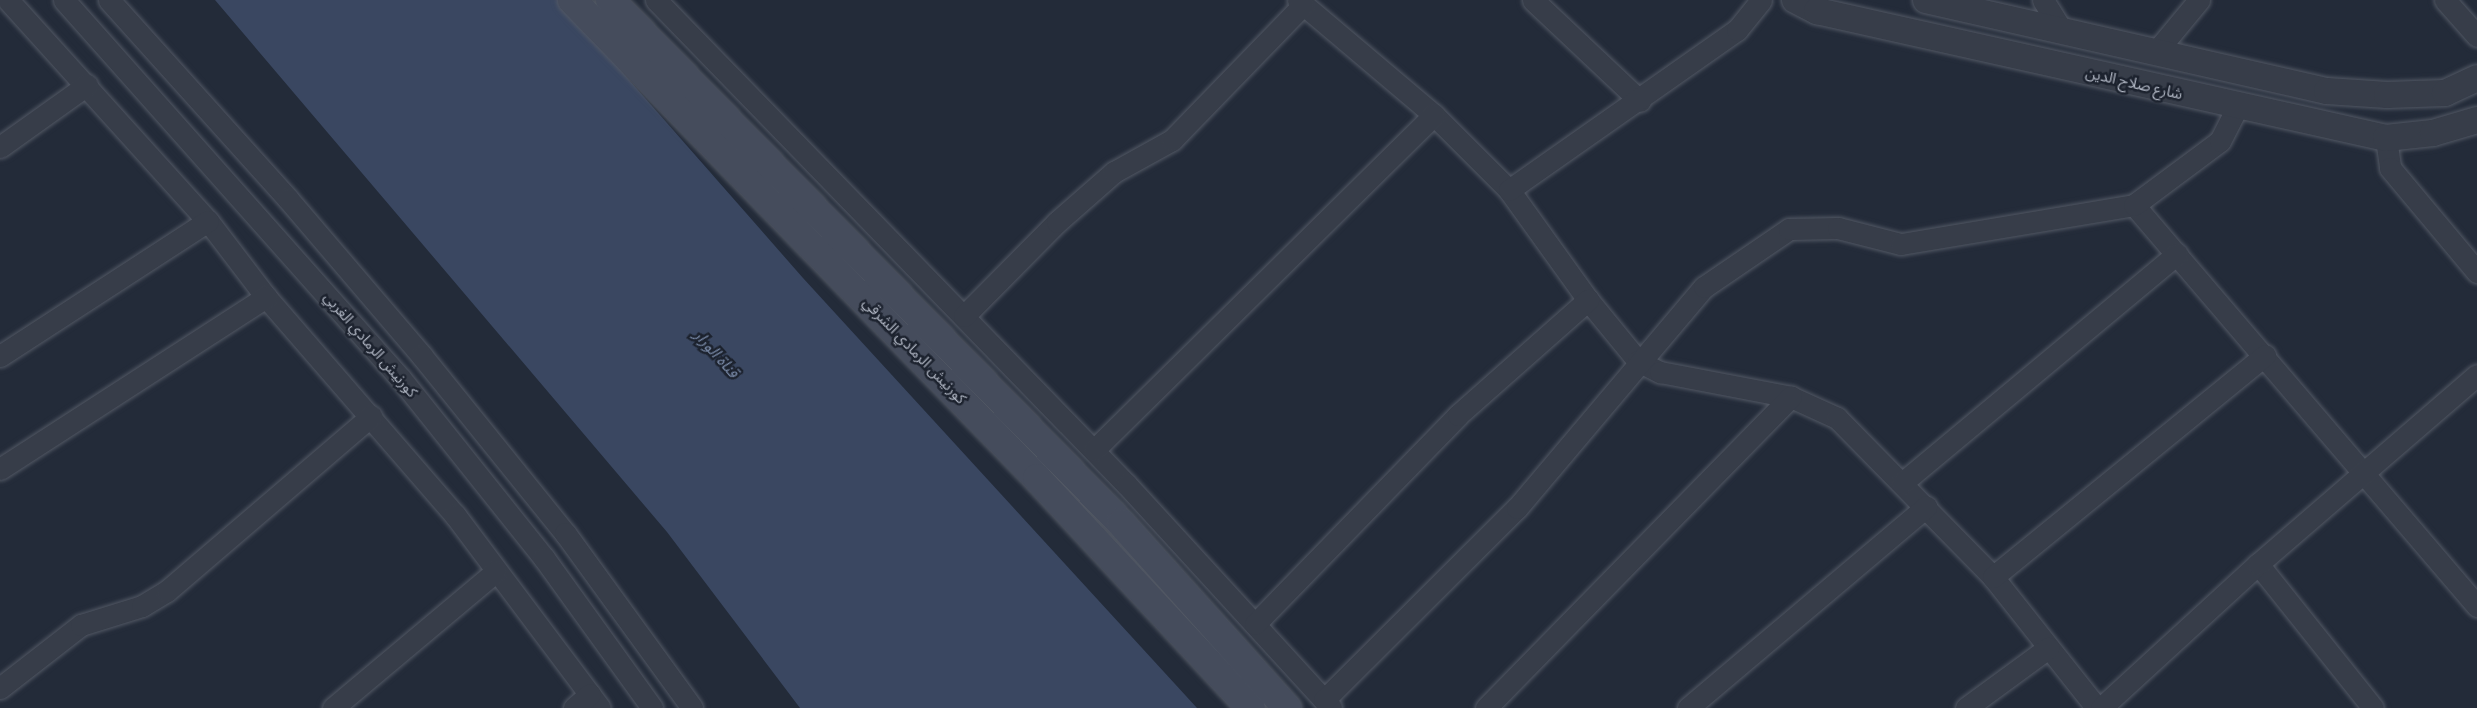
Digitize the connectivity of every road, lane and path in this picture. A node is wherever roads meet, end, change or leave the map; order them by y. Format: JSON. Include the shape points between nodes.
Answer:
{"nodes":[{"id":1,"x":8,"y":0,"type":"edge"},
{"id":2,"x":64,"y":0,"type":"edge"},
{"id":3,"x":109,"y":0,"type":"edge"},
{"id":4,"x":572,"y":0,"type":"edge"},
{"id":5,"x":610,"y":0,"type":"edge"},
{"id":6,"x":656,"y":0,"type":"edge"},
{"id":7,"x":1533,"y":0,"type":"edge"},
{"id":8,"x":1761,"y":0,"type":"edge"},
{"id":9,"x":1795,"y":0,"type":"edge"},
{"id":10,"x":1926,"y":0,"type":"edge"},
{"id":11,"x":2043,"y":0,"type":"edge"},
{"id":12,"x":2199,"y":0,"type":"edge"},
{"id":13,"x":2445,"y":0,"type":"edge"},
{"id":14,"x":1301,"y":2,"type":"edge"},
{"id":15,"x":2063,"y":32,"type":"junction"},
{"id":16,"x":2477,"y":36,"type":"edge"},
{"id":17,"x":2154,"y":53,"type":"junction"},
{"id":18,"x":2477,"y":78,"type":"edge"},
{"id":19,"x":87,"y":85,"type":"junction"},
{"id":20,"x":1640,"y":101,"type":"junction"},
{"id":21,"x":2237,"y":107,"type":"junction"},
{"id":22,"x":1434,"y":115,"type":"junction"},
{"id":23,"x":2477,"y":120,"type":"edge"},
{"id":24,"x":2386,"y":138,"type":"junction"},
{"id":25,"x":0,"y":147,"type":"edge"},
{"id":26,"x":1509,"y":190,"type":"junction"},
{"id":27,"x":2134,"y":205,"type":"junction"},
{"id":28,"x":207,"y":221,"type":"junction"},
{"id":29,"x":2177,"y":254,"type":"junction"},
{"id":30,"x":2477,"y":272,"type":"edge"},
{"id":31,"x":266,"y":297,"type":"junction"},
{"id":32,"x":1588,"y":300,"type":"junction"},
{"id":33,"x":964,"y":316,"type":"junction"},
{"id":34,"x":2265,"y":355,"type":"junction"},
{"id":35,"x":0,"y":356,"type":"edge"},
{"id":36,"x":1638,"y":361,"type":"junction"},
{"id":37,"x":2477,"y":375,"type":"edge"},
{"id":38,"x":1791,"y":397,"type":"junction"},
{"id":39,"x":371,"y":416,"type":"junction"},
{"id":40,"x":1094,"y":450,"type":"junction"},
{"id":41,"x":0,"y":469,"type":"edge"},
{"id":42,"x":2365,"y":471,"type":"junction"},
{"id":43,"x":1902,"y":483,"type":"junction"},
{"id":44,"x":1926,"y":507,"type":"junction"},
{"id":45,"x":2258,"y":564,"type":"junction"},
{"id":46,"x":495,"y":572,"type":"junction"},
{"id":47,"x":1993,"y":577,"type":"junction"},
{"id":48,"x":2477,"y":606,"type":"edge"},
{"id":49,"x":1255,"y":624,"type":"junction"},
{"id":50,"x":2048,"y":648,"type":"junction"},
{"id":51,"x":0,"y":688,"type":"edge"},
{"id":52,"x":595,"y":701,"type":"edge"},
{"id":53,"x":1328,"y":704,"type":"edge"},
{"id":54,"x":333,"y":708,"type":"edge"},
{"id":55,"x":574,"y":708,"type":"edge"},
{"id":56,"x":652,"y":708,"type":"edge"},
{"id":57,"x":692,"y":708,"type":"edge"},
{"id":58,"x":1251,"y":708,"type":"edge"},
{"id":59,"x":1287,"y":708,"type":"edge"},
{"id":60,"x":1485,"y":708,"type":"edge"},
{"id":61,"x":1688,"y":708,"type":"edge"},
{"id":62,"x":1966,"y":708,"type":"edge"},
{"id":63,"x":2097,"y":708,"type":"edge"},
{"id":64,"x":2101,"y":708,"type":"edge"},
{"id":65,"x":2373,"y":708,"type":"edge"}],
"edges":[{"from":1,"to":19,"type":"street"},
{"from":2,"to":56,"type":"street","name":"كورنيش الرمادي الغربي","via":[[401,380],[544,558]]},
{"from":3,"to":57,"type":"street","name":"كورنيش الرمادي الغربي","via":[[288,199],[422,356],[565,533]]},
{"from":4,"to":58,"type":"main road","name":"كورنيش الرمادي الشرقي","via":[[1045,487]]},
{"from":5,"to":59,"type":"main road","name":"كورنيش الرمادي الشرقي","via":[[1121,523]]},
{"from":6,"to":33,"type":"street"},
{"from":7,"to":20,"type":"street"},
{"from":8,"to":20,"type":"street","via":[[1737,30]]},
{"from":9,"to":21,"type":"street","name":"شارع صلاح الدين","via":[[1817,11]]},
{"from":10,"to":15,"type":"street"},
{"from":11,"to":15,"type":"street"},
{"from":12,"to":17,"type":"street"},
{"from":13,"to":16,"type":"street"},
{"from":14,"to":22,"type":"street"},
{"from":14,"to":33,"type":"street","via":[[1172,140],[1114,172],[1057,222]]},
{"from":15,"to":17,"type":"street"},
{"from":17,"to":18,"type":"street","via":[[2327,92],[2445,93]]},
{"from":19,"to":25,"type":"street"},
{"from":19,"to":28,"type":"street"},
{"from":20,"to":26,"type":"street"},
{"from":21,"to":24,"type":"street","name":"شارع صلاح الدين"},
{"from":21,"to":27,"type":"street","via":[[2220,141]]},
{"from":22,"to":26,"type":"street"},
{"from":22,"to":40,"type":"street"},
{"from":23,"to":24,"type":"street","name":"شارع صلاح الدين","via":[[2433,133]]},
{"from":24,"to":30,"type":"street","via":[[2390,168]]},
{"from":26,"to":32,"type":"street"},
{"from":27,"to":29,"type":"street"},
{"from":27,"to":36,"type":"street","via":[[1900,244],[1838,228],[1789,229],[1704,287]]},
{"from":28,"to":31,"type":"street"},
{"from":28,"to":35,"type":"street"},
{"from":29,"to":34,"type":"street"},
{"from":29,"to":43,"type":"street"},
{"from":31,"to":39,"type":"street"},
{"from":31,"to":41,"type":"street"},
{"from":32,"to":36,"type":"street"},
{"from":32,"to":49,"type":"street","via":[[1458,415]]},
{"from":33,"to":40,"type":"street"},
{"from":34,"to":42,"type":"street"},
{"from":34,"to":47,"type":"street"},
{"from":36,"to":38,"type":"street","via":[[1660,372]]},
{"from":36,"to":53,"type":"street","via":[[1517,508]]},
{"from":37,"to":42,"type":"street"},
{"from":38,"to":43,"type":"street","via":[[1837,418]]},
{"from":38,"to":60,"type":"street"},
{"from":39,"to":46,"type":"street","via":[[455,515]]},
{"from":39,"to":51,"type":"street","via":[[167,591],[142,606],[81,625]]},
{"from":40,"to":49,"type":"street"},
{"from":42,"to":45,"type":"street"},
{"from":42,"to":48,"type":"street"},
{"from":43,"to":44,"type":"street"},
{"from":44,"to":47,"type":"street"},
{"from":44,"to":61,"type":"street"},
{"from":45,"to":64,"type":"street"},
{"from":45,"to":65,"type":"street"},
{"from":46,"to":52,"type":"street"},
{"from":46,"to":54,"type":"street"},
{"from":47,"to":50,"type":"street"},
{"from":49,"to":53,"type":"street"},
{"from":50,"to":62,"type":"street"},
{"from":50,"to":63,"type":"street"},
{"from":52,"to":55,"type":"street"}]}
